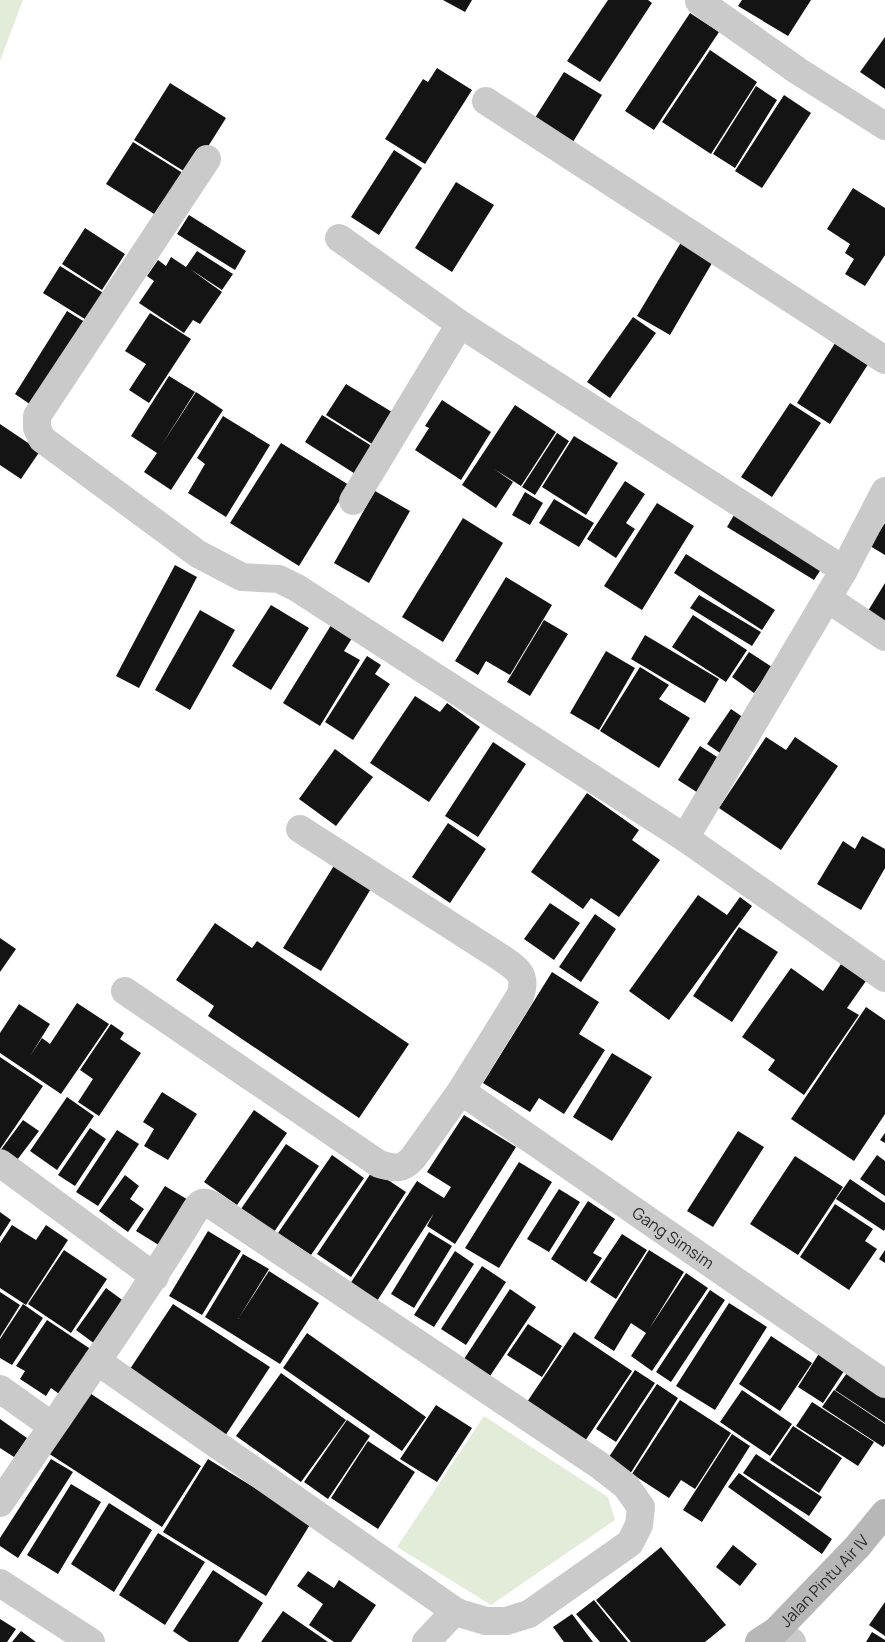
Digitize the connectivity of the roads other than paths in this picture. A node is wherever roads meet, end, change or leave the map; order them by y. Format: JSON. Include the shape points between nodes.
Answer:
{"nodes":[{"id":1,"x":699,"y":1,"type":"edge"},
{"id":2,"x":486,"y":100,"type":"dead end"},
{"id":3,"x":885,"y":126,"type":"edge"},
{"id":4,"x":208,"y":159,"type":"dead end"},
{"id":5,"x":338,"y":238,"type":"dead end"},
{"id":6,"x":460,"y":324,"type":"junction"},
{"id":7,"x":885,"y":360,"type":"edge"},
{"id":8,"x":885,"y":491,"type":"edge"},
{"id":9,"x":354,"y":501,"type":"dead end"},
{"id":10,"x":844,"y":570,"type":"junction"},
{"id":11,"x":828,"y":599,"type":"junction"},
{"id":12,"x":885,"y":637,"type":"edge"},
{"id":13,"x":300,"y":829,"type":"dead end"},
{"id":14,"x":685,"y":838,"type":"junction"},
{"id":15,"x":885,"y":978,"type":"edge"},
{"id":16,"x":125,"y":991,"type":"dead end"},
{"id":17,"x":461,"y":1091,"type":"junction"},
{"id":18,"x":0,"y":1163,"type":"edge"},
{"id":19,"x":155,"y":1277,"type":"junction"},
{"id":20,"x":97,"y":1361,"type":"junction"},
{"id":21,"x":885,"y":1384,"type":"edge"},
{"id":22,"x":0,"y":1389,"type":"edge"},
{"id":23,"x":52,"y":1426,"type":"junction"},
{"id":24,"x":0,"y":1503,"type":"edge"},
{"id":25,"x":885,"y":1513,"type":"edge"},
{"id":26,"x":0,"y":1583,"type":"edge"},
{"id":27,"x":454,"y":1611,"type":"junction"},
{"id":28,"x":776,"y":1638,"type":"edge"},
{"id":29,"x":91,"y":1642,"type":"edge"},
{"id":30,"x":426,"y":1642,"type":"edge"}],
"edges":[{"from":1,"to":3,"type":"street","via":[[798,71]]},
{"from":2,"to":7,"type":"street"},
{"from":4,"to":14,"type":"street","via":[[37,416],[36,428],[42,439],[198,554],[242,577],[279,579],[297,588]]},
{"from":5,"to":6,"type":"street"},
{"from":6,"to":9,"type":"street"},
{"from":6,"to":10,"type":"street"},
{"from":8,"to":10,"type":"street"},
{"from":10,"to":11,"type":"street"},
{"from":11,"to":12,"type":"street"},
{"from":11,"to":14,"type":"street"},
{"from":13,"to":17,"type":"street","via":[[500,957],[515,967],[522,977],[520,996]]},
{"from":14,"to":15,"type":"street"},
{"from":16,"to":17,"type":"street","via":[[379,1164],[394,1168],[405,1166]]},
{"from":17,"to":21,"type":"street","name":"Gang Simsim"},
{"from":18,"to":19,"type":"street"},
{"from":19,"to":20,"type":"street"},
{"from":19,"to":27,"type":"street","via":[[196,1209],[205,1202],[210,1204],[599,1465],[626,1486],[641,1508],[639,1525],[630,1543],[529,1614],[506,1621],[486,1621]]},
{"from":20,"to":23,"type":"street"},
{"from":20,"to":27,"type":"street"},
{"from":22,"to":23,"type":"street"},
{"from":23,"to":24,"type":"street"},
{"from":25,"to":28,"type":"main road","name":"Jalan Pintu Air IV"},
{"from":26,"to":29,"type":"street"},
{"from":27,"to":30,"type":"street"}]}
